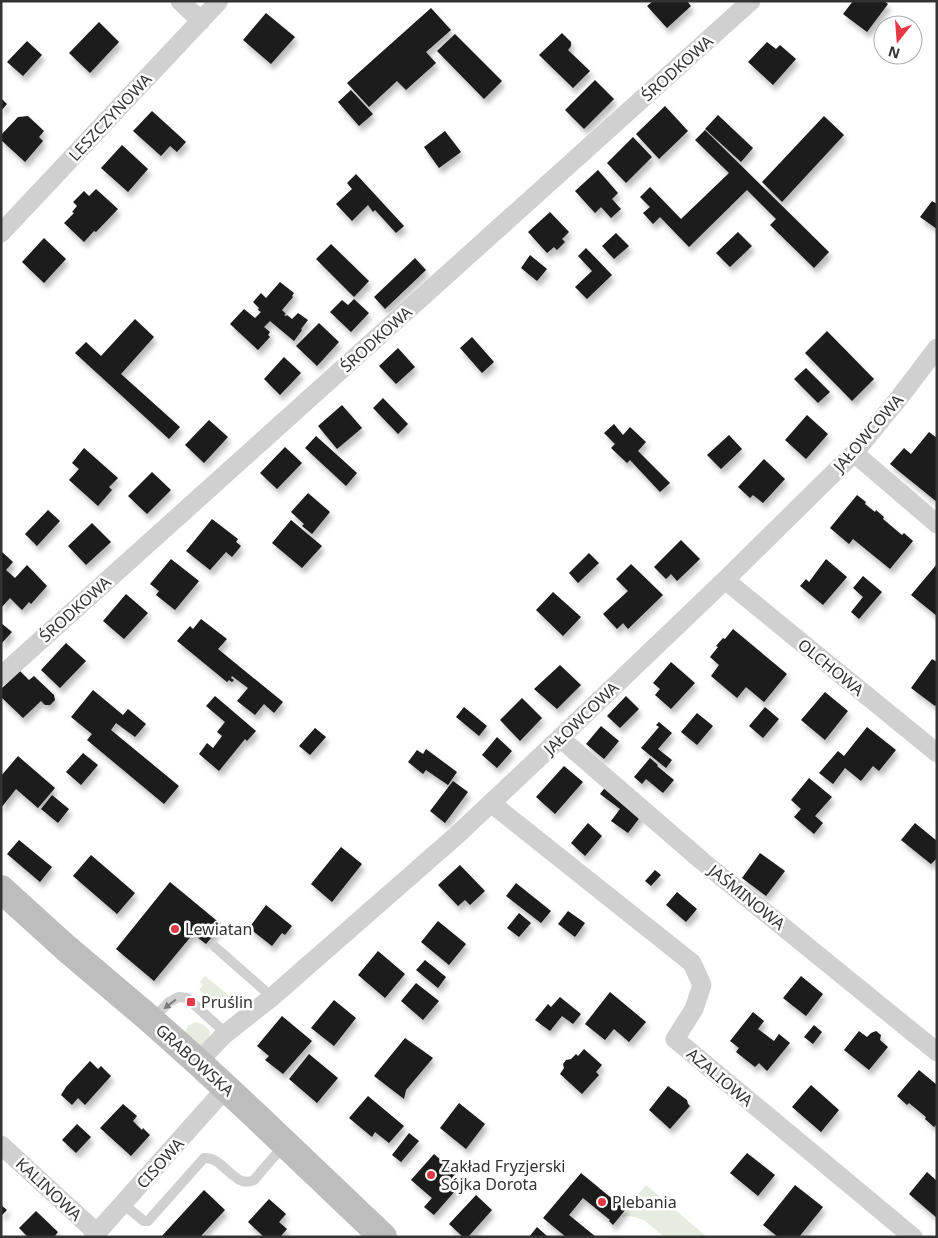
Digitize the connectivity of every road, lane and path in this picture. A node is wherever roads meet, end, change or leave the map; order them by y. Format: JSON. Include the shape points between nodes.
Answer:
{"nodes":[{"id":1,"x":180,"y":1,"type":"edge"},
{"id":2,"x":219,"y":1,"type":"edge"},
{"id":3,"x":751,"y":1,"type":"edge"},
{"id":4,"x":201,"y":21,"type":"junction"},
{"id":5,"x":1,"y":233,"type":"edge"},
{"id":6,"x":937,"y":348,"type":"edge"},
{"id":7,"x":854,"y":453,"type":"junction"},
{"id":8,"x":937,"y":524,"type":"edge"},
{"id":9,"x":725,"y":580,"type":"junction"},
{"id":10,"x":1,"y":676,"type":"edge"},
{"id":11,"x":560,"y":738,"type":"junction"},
{"id":12,"x":937,"y":753,"type":"edge"},
{"id":13,"x":491,"y":803,"type":"junction"},
{"id":14,"x":1,"y":889,"type":"edge"},
{"id":15,"x":215,"y":947,"type":"dead end"},
{"id":16,"x":272,"y":997,"type":"junction"},
{"id":17,"x":151,"y":1020,"type":"junction"},
{"id":18,"x":224,"y":1036,"type":"junction"},
{"id":19,"x":937,"y":1052,"type":"edge"},
{"id":20,"x":198,"y":1062,"type":"junction"},
{"id":21,"x":226,"y":1088,"type":"junction"},
{"id":22,"x":286,"y":1144,"type":"junction"},
{"id":23,"x":1,"y":1145,"type":"edge"},
{"id":24,"x":123,"y":1204,"type":"junction"},
{"id":25,"x":95,"y":1235,"type":"edge"},
{"id":26,"x":383,"y":1237,"type":"edge"},
{"id":27,"x":913,"y":1237,"type":"edge"}],
"edges":[{"from":1,"to":4,"type":"street"},
{"from":2,"to":4,"type":"street","name":"LESZCZYNOWA"},
{"from":3,"to":10,"type":"street","name":"ŚRODKOWA"},
{"from":4,"to":5,"type":"street","name":"LESZCZYNOWA"},
{"from":6,"to":7,"type":"street","name":"JAŁOWCOWA"},
{"from":7,"to":8,"type":"street"},
{"from":7,"to":9,"type":"street","name":"JAŁOWCOWA"},
{"from":9,"to":11,"type":"street","name":"JAŁOWCOWA"},
{"from":9,"to":12,"type":"street","name":"OLCHOWA"},
{"from":11,"to":13,"type":"street","name":"JAŁOWCOWA"},
{"from":11,"to":19,"type":"street","name":"JAŚMINOWA","via":[[702,861]]},
{"from":13,"to":16,"type":"street","name":"JAŁOWCOWA"},
{"from":13,"to":27,"type":"street","name":"AZALIOWA","via":[[692,964],[702,985],[694,1009],[675,1039]]},
{"from":14,"to":17,"type":"street","name":"GRABOWSKA"},
{"from":15,"to":16,"type":"lane"},
{"from":16,"to":18,"type":"street","name":"JAŁOWCOWA"},
{"from":18,"to":17,"type":"lane","one_way":true,"via":[[219,1027],[187,998],[179,997],[169,1002]]},
{"from":17,"to":20,"type":"street","name":"GRABOWSKA"},
{"from":18,"to":20,"type":"street","name":"JAŁOWCOWA"},
{"from":20,"to":21,"type":"street","name":"GRABOWSKA"},
{"from":21,"to":22,"type":"street","name":"GRABOWSKA"},
{"from":21,"to":24,"type":"street","name":"CISOWA"},
{"from":22,"to":24,"type":"lane","via":[[249,1182],[238,1179],[213,1158],[204,1158],[148,1221],[139,1219]]},
{"from":22,"to":26,"type":"street","name":"GRABOWSKA"},
{"from":23,"to":25,"type":"street","name":"KALINOWA"},
{"from":24,"to":25,"type":"street","name":"CISOWA"}]}
